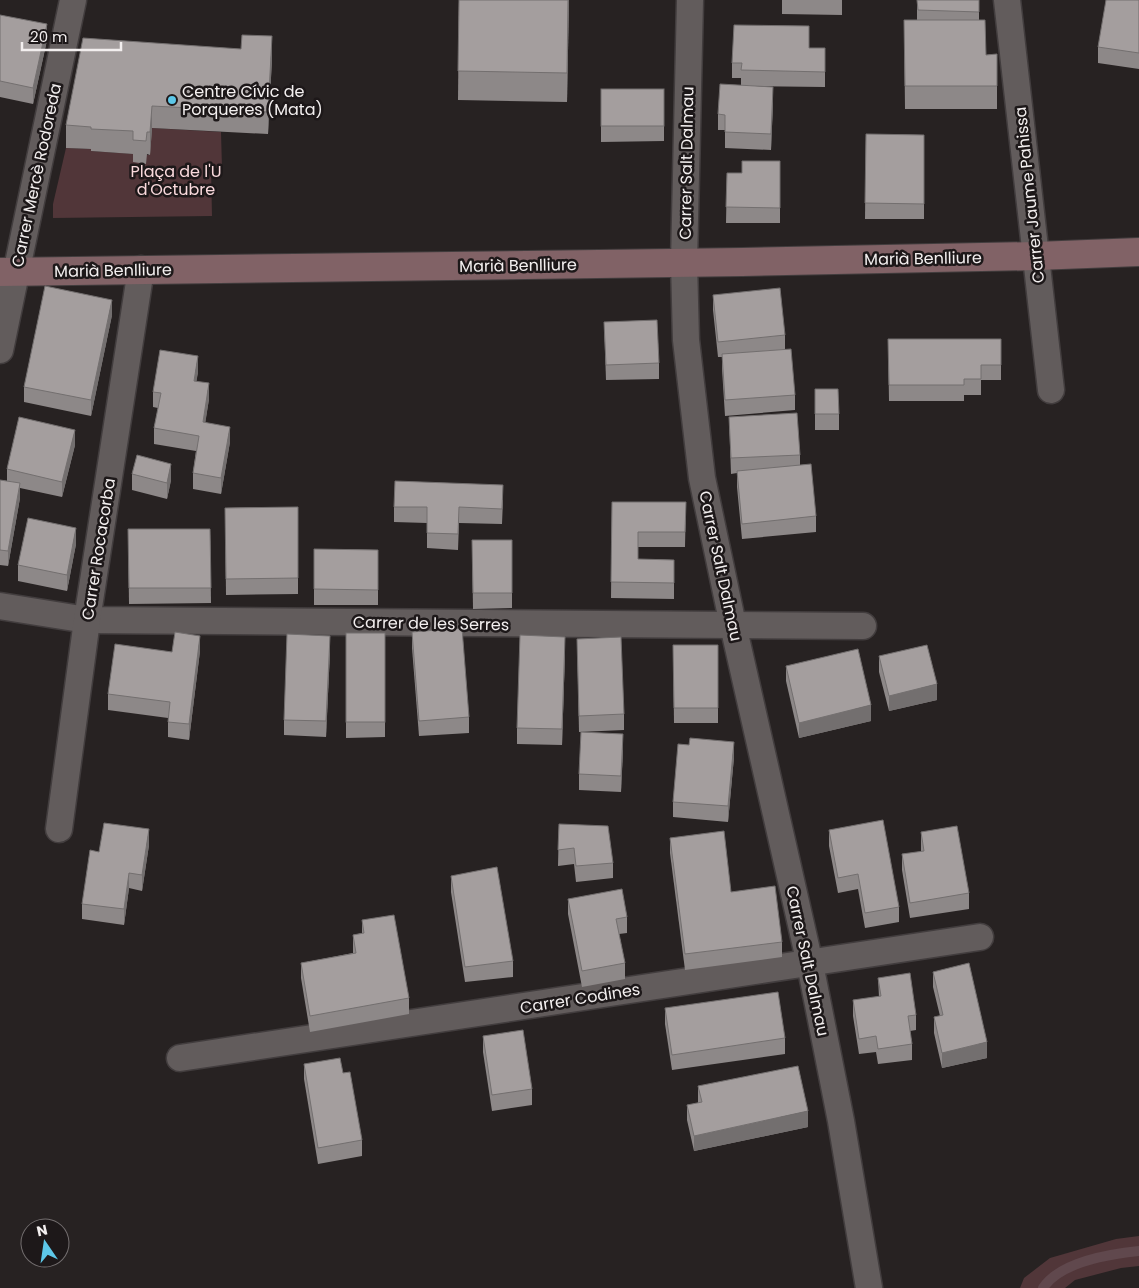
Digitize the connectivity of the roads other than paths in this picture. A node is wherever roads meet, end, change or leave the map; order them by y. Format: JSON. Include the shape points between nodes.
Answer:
{"nodes":[{"id":1,"x":73,"y":0,"type":"edge"},
{"id":2,"x":690,"y":0,"type":"edge"},
{"id":3,"x":1006,"y":0,"type":"edge"},
{"id":4,"x":1139,"y":252,"type":"edge"},
{"id":5,"x":1036,"y":256,"type":"junction"},
{"id":6,"x":684,"y":263,"type":"junction"},
{"id":7,"x":141,"y":269,"type":"junction"},
{"id":8,"x":8,"y":271,"type":"edge"},
{"id":9,"x":0,"y":350,"type":"edge"},
{"id":10,"x":1051,"y":390,"type":"dead end"},
{"id":11,"x":0,"y":606,"type":"edge"},
{"id":12,"x":87,"y":620,"type":"junction"},
{"id":13,"x":733,"y":625,"type":"junction"},
{"id":14,"x":864,"y":626,"type":"dead end"},
{"id":15,"x":59,"y":829,"type":"dead end"},
{"id":16,"x":980,"y":937,"type":"dead end"},
{"id":17,"x":810,"y":964,"type":"junction"},
{"id":18,"x":180,"y":1058,"type":"dead end"},
{"id":19,"x":869,"y":1288,"type":"edge"}],
"edges":[{"from":1,"to":8,"type":"street","name":"Carrer Mercè Rodoreda"},
{"from":2,"to":6,"type":"street","name":"Carrer Salt Dalmau"},
{"from":3,"to":5,"type":"street","name":"Carrer Jaume Pahissa"},
{"from":4,"to":5,"type":"street","name":"Marià Benlliure"},
{"from":5,"to":6,"type":"street","name":"Marià Benlliure"},
{"from":5,"to":10,"type":"street","name":"Carrer Jaume Pahissa"},
{"from":6,"to":7,"type":"street","name":"Marià Benlliure"},
{"from":6,"to":13,"type":"street","name":"Carrer Salt Dalmau","via":[[686,340],[702,478]]},
{"from":7,"to":8,"type":"street","name":"Marià Benlliure"},
{"from":7,"to":12,"type":"street","name":"Carrer Rocacorba"},
{"from":8,"to":9,"type":"street","name":"Carrer Mercè Rodoreda"},
{"from":11,"to":12,"type":"street","name":"Carrer de les Serres"},
{"from":12,"to":13,"type":"street","name":"Carrer de les Serres"},
{"from":12,"to":15,"type":"street","name":"Carrer Rocacorba"},
{"from":13,"to":14,"type":"street","name":"Carrer de les Serres"},
{"from":13,"to":17,"type":"street","name":"Carrer Salt Dalmau"},
{"from":16,"to":17,"type":"street","name":"Carrer Codines"},
{"from":17,"to":18,"type":"street","name":"Carrer Codines"},
{"from":17,"to":19,"type":"street","name":"Carrer Salt Dalmau"}]}
